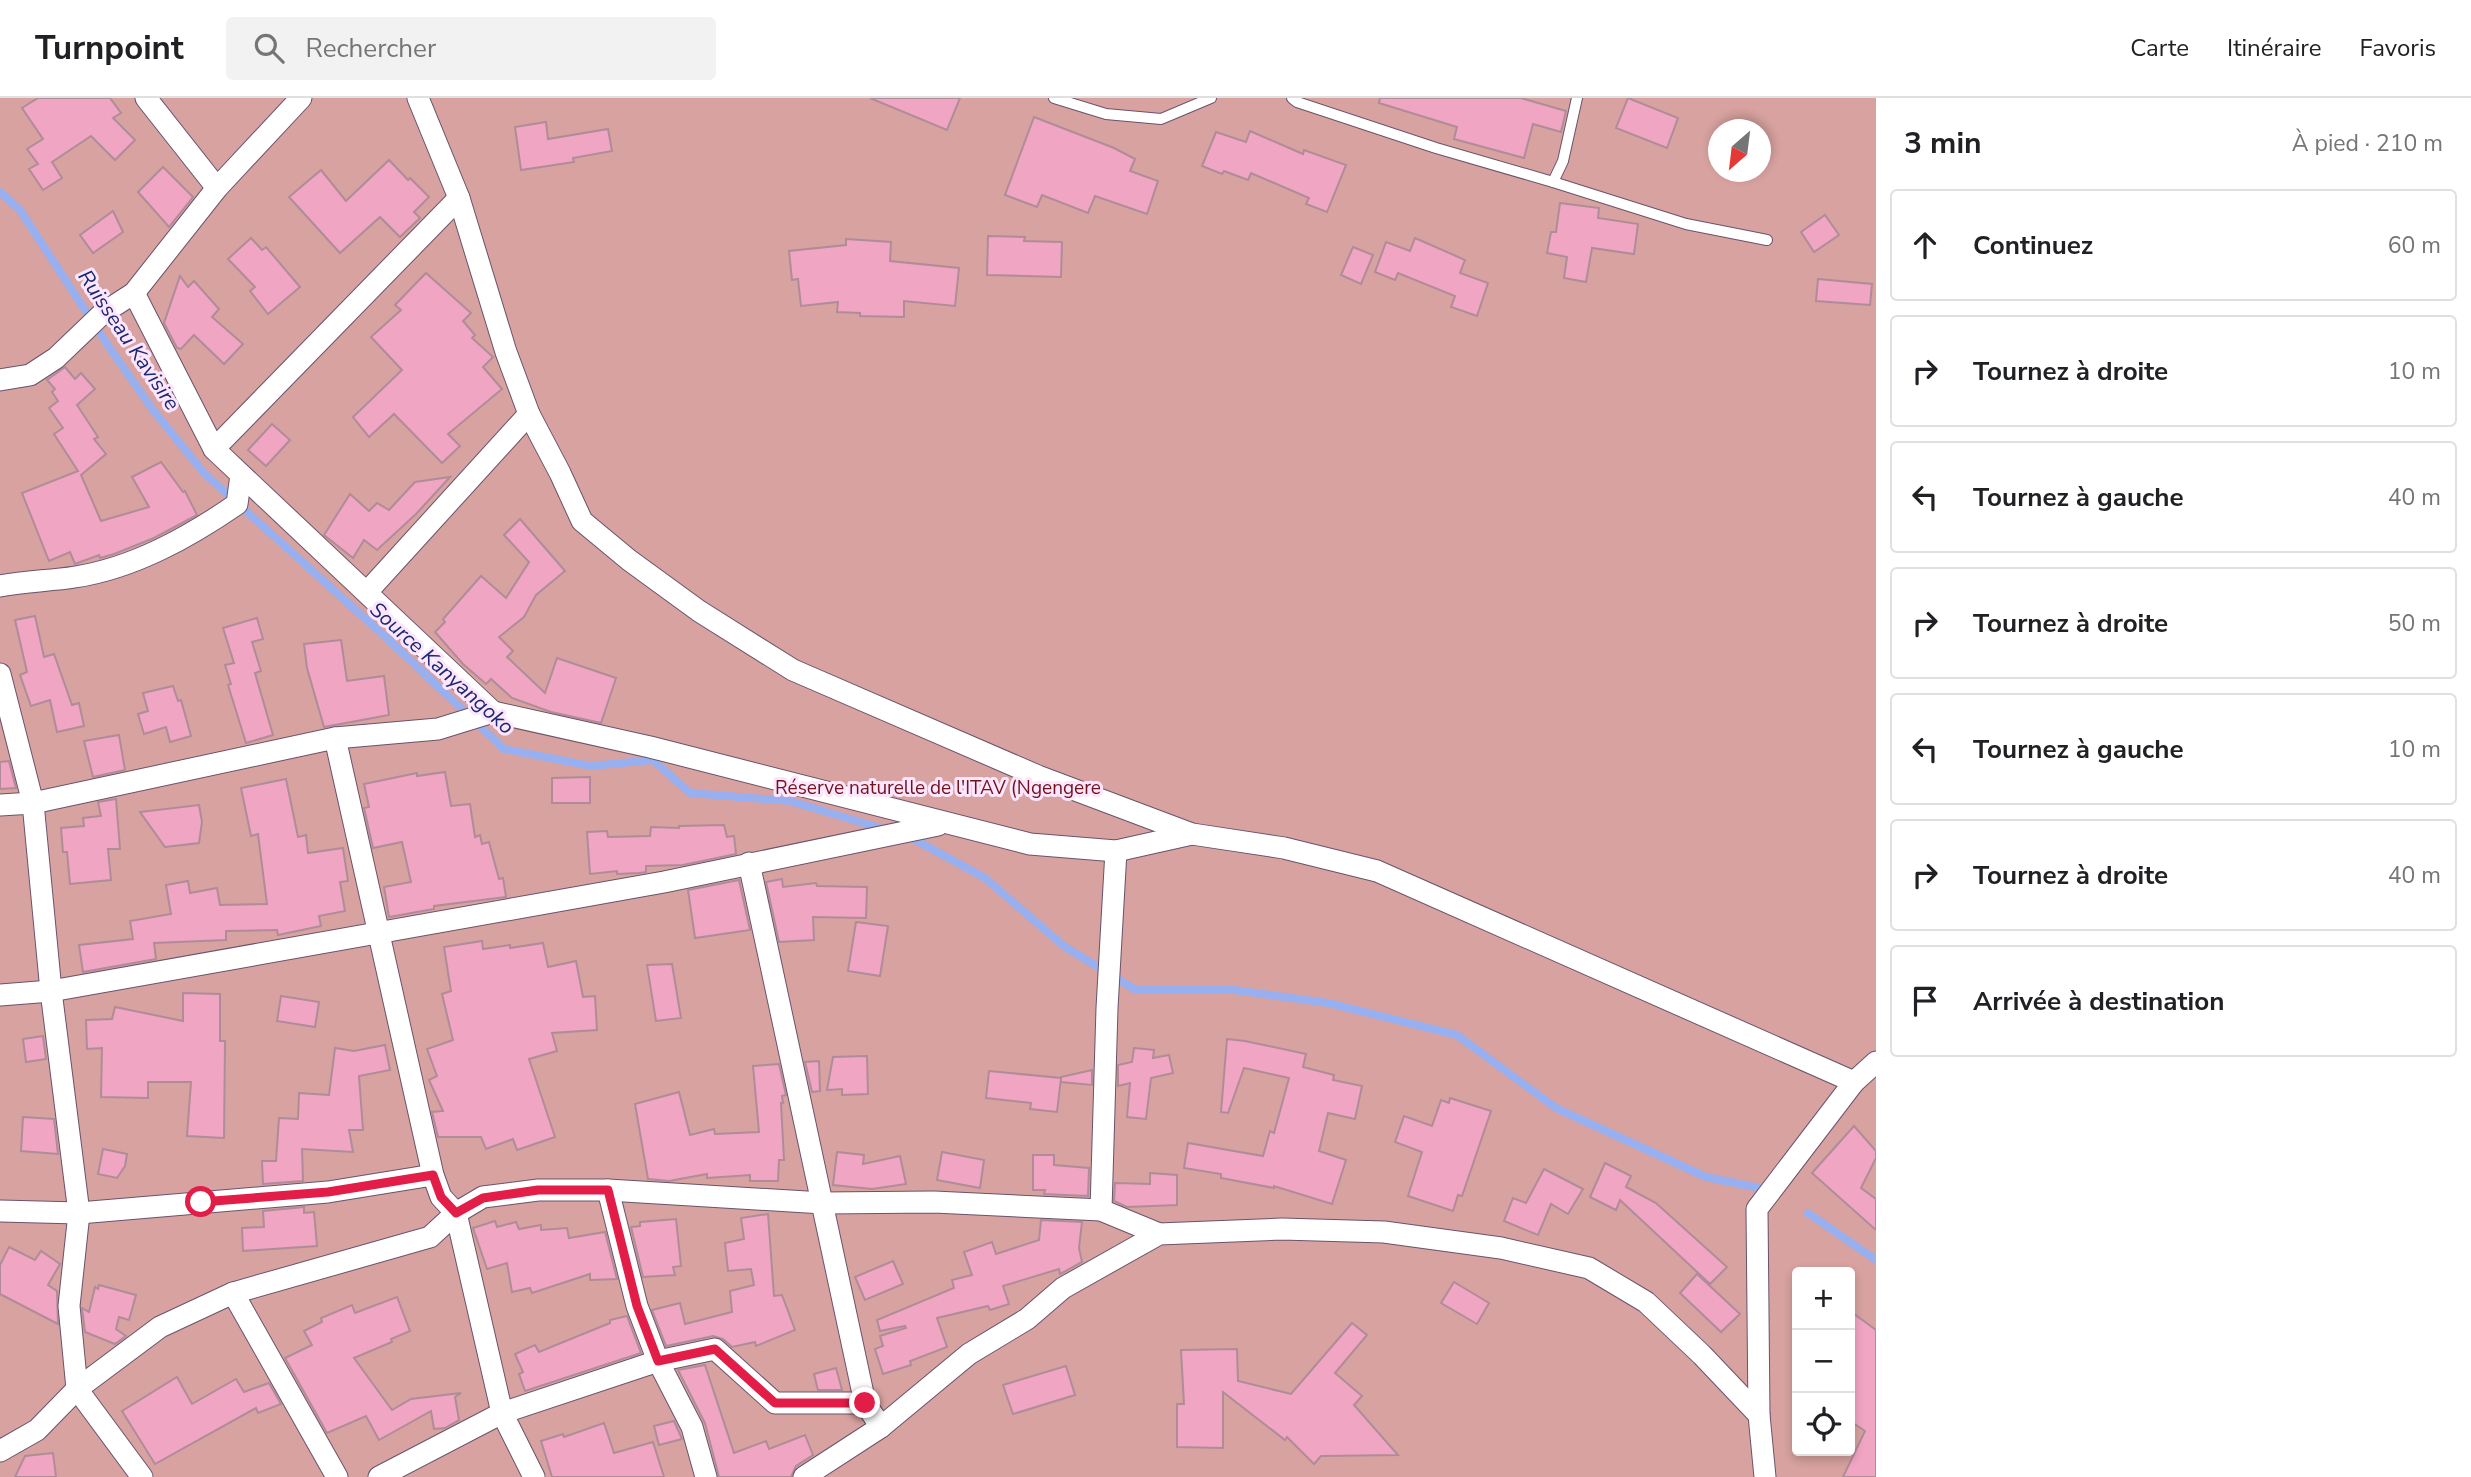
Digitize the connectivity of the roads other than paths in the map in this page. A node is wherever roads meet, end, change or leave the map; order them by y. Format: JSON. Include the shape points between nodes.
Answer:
{"nodes":[{"id":1,"x":146,"y":98,"type":"edge"},
{"id":2,"x":301,"y":98,"type":"edge"},
{"id":3,"x":418,"y":98,"type":"edge"},
{"id":4,"x":1054,"y":98,"type":"edge"},
{"id":5,"x":1211,"y":98,"type":"edge"},
{"id":6,"x":1292,"y":98,"type":"edge"},
{"id":7,"x":1577,"y":98,"type":"edge"},
{"id":8,"x":1553,"y":182,"type":"junction"},
{"id":9,"x":218,"y":188,"type":"junction"},
{"id":10,"x":459,"y":198,"type":"junction"},
{"id":11,"x":1767,"y":240,"type":"dead end"},
{"id":12,"x":134,"y":293,"type":"junction"},
{"id":13,"x":0,"y":380,"type":"edge"},
{"id":14,"x":529,"y":414,"type":"junction"},
{"id":15,"x":214,"y":449,"type":"junction"},
{"id":16,"x":241,"y":475,"type":"junction"},
{"id":17,"x":0,"y":586,"type":"edge"},
{"id":18,"x":367,"y":592,"type":"junction"},
{"id":19,"x":0,"y":674,"type":"edge"},
{"id":20,"x":493,"y":712,"type":"junction"},
{"id":21,"x":335,"y":738,"type":"junction"},
{"id":22,"x":33,"y":803,"type":"junction"},
{"id":23,"x":0,"y":805,"type":"edge"},
{"id":24,"x":944,"y":823,"type":"junction"},
{"id":25,"x":1192,"y":834,"type":"junction"},
{"id":26,"x":1116,"y":850,"type":"junction"},
{"id":27,"x":749,"y":863,"type":"junction"},
{"id":28,"x":378,"y":933,"type":"junction"},
{"id":29,"x":51,"y":991,"type":"junction"},
{"id":30,"x":0,"y":996,"type":"edge"},
{"id":31,"x":1876,"y":1062,"type":"edge"},
{"id":32,"x":1854,"y":1082,"type":"junction"},
{"id":33,"x":433,"y":1175,"type":"junction"},
{"id":34,"x":608,"y":1190,"type":"junction"},
{"id":35,"x":823,"y":1203,"type":"junction"},
{"id":36,"x":0,"y":1210,"type":"edge"},
{"id":37,"x":1101,"y":1210,"type":"junction"},
{"id":38,"x":79,"y":1213,"type":"junction"},
{"id":39,"x":456,"y":1213,"type":"junction"},
{"id":40,"x":1159,"y":1234,"type":"junction"},
{"id":41,"x":233,"y":1293,"type":"junction"},
{"id":42,"x":658,"y":1361,"type":"junction"},
{"id":43,"x":77,"y":1388,"type":"junction"},
{"id":44,"x":865,"y":1403,"type":"junction"},
{"id":45,"x":502,"y":1413,"type":"junction"},
{"id":46,"x":1759,"y":1415,"type":"junction"},
{"id":47,"x":881,"y":1427,"type":"junction"},
{"id":48,"x":0,"y":1451,"type":"edge"},
{"id":49,"x":142,"y":1477,"type":"edge"},
{"id":50,"x":337,"y":1477,"type":"edge"},
{"id":51,"x":379,"y":1477,"type":"edge"},
{"id":52,"x":534,"y":1477,"type":"edge"},
{"id":53,"x":706,"y":1477,"type":"edge"},
{"id":54,"x":804,"y":1477,"type":"edge"},
{"id":55,"x":1765,"y":1477,"type":"edge"}],
"edges":[{"from":1,"to":9,"type":"street"},
{"from":2,"to":9,"type":"street"},
{"from":3,"to":10,"type":"street"},
{"from":4,"to":5,"type":"lane","via":[[1106,114],[1161,119]]},
{"from":6,"to":8,"type":"lane"},
{"from":7,"to":8,"type":"lane","via":[[1563,161]]},
{"from":8,"to":11,"type":"lane","via":[[1686,225]]},
{"from":9,"to":12,"type":"street"},
{"from":10,"to":14,"type":"street"},
{"from":10,"to":15,"type":"street"},
{"from":12,"to":13,"type":"street","via":[[30,375]]},
{"from":12,"to":15,"type":"street"},
{"from":14,"to":18,"type":"street"},
{"from":14,"to":25,"type":"street","via":[[582,521],[699,611],[793,670],[1038,776]]},
{"from":15,"to":16,"type":"street"},
{"from":16,"to":17,"type":"street","via":[[237,503],[204,527],[144,557],[78,576]]},
{"from":16,"to":18,"type":"street"},
{"from":18,"to":20,"type":"street"},
{"from":19,"to":22,"type":"street"},
{"from":20,"to":21,"type":"street","via":[[438,729]]},
{"from":20,"to":24,"type":"street","via":[[650,747]]},
{"from":21,"to":22,"type":"street"},
{"from":21,"to":28,"type":"street"},
{"from":22,"to":23,"type":"street"},
{"from":22,"to":29,"type":"street"},
{"from":24,"to":26,"type":"street","via":[[1030,845]]},
{"from":24,"to":27,"type":"street"},
{"from":25,"to":26,"type":"street"},
{"from":25,"to":32,"type":"street","via":[[1283,848],[1377,871]]},
{"from":26,"to":37,"type":"street"},
{"from":27,"to":28,"type":"street"},
{"from":27,"to":35,"type":"street"},
{"from":28,"to":29,"type":"street"},
{"from":28,"to":33,"type":"street"},
{"from":29,"to":30,"type":"street"},
{"from":29,"to":38,"type":"street"},
{"from":31,"to":32,"type":"street"},
{"from":32,"to":46,"type":"street","via":[[1756,1209]]},
{"from":33,"to":38,"type":"street","via":[[328,1192]]},
{"from":33,"to":39,"type":"street","via":[[441,1197]]},
{"from":34,"to":35,"type":"street"},
{"from":34,"to":39,"type":"street","via":[[538,1190],[483,1198]]},
{"from":34,"to":42,"type":"street","via":[[637,1306]]},
{"from":35,"to":37,"type":"street","via":[[934,1202]]},
{"from":35,"to":44,"type":"street"},
{"from":36,"to":38,"type":"street"},
{"from":37,"to":40,"type":"street"},
{"from":38,"to":43,"type":"street","via":[[69,1306]]},
{"from":39,"to":41,"type":"street","via":[[430,1237]]},
{"from":39,"to":45,"type":"street"},
{"from":40,"to":46,"type":"street","via":[[1282,1228],[1384,1232],[1501,1248],[1589,1268],[1646,1302]]},
{"from":40,"to":47,"type":"street","via":[[1063,1288],[1027,1319],[969,1354]]},
{"from":41,"to":43,"type":"street","via":[[160,1327]]},
{"from":41,"to":50,"type":"street"},
{"from":42,"to":44,"type":"street","via":[[715,1349],[775,1403]]},
{"from":42,"to":45,"type":"street"},
{"from":42,"to":53,"type":"street","via":[[692,1427]]},
{"from":43,"to":48,"type":"street","via":[[37,1430]]},
{"from":43,"to":49,"type":"street"},
{"from":44,"to":47,"type":"street"},
{"from":45,"to":51,"type":"street"},
{"from":45,"to":52,"type":"street"},
{"from":46,"to":55,"type":"street"},
{"from":47,"to":54,"type":"street"}]}
